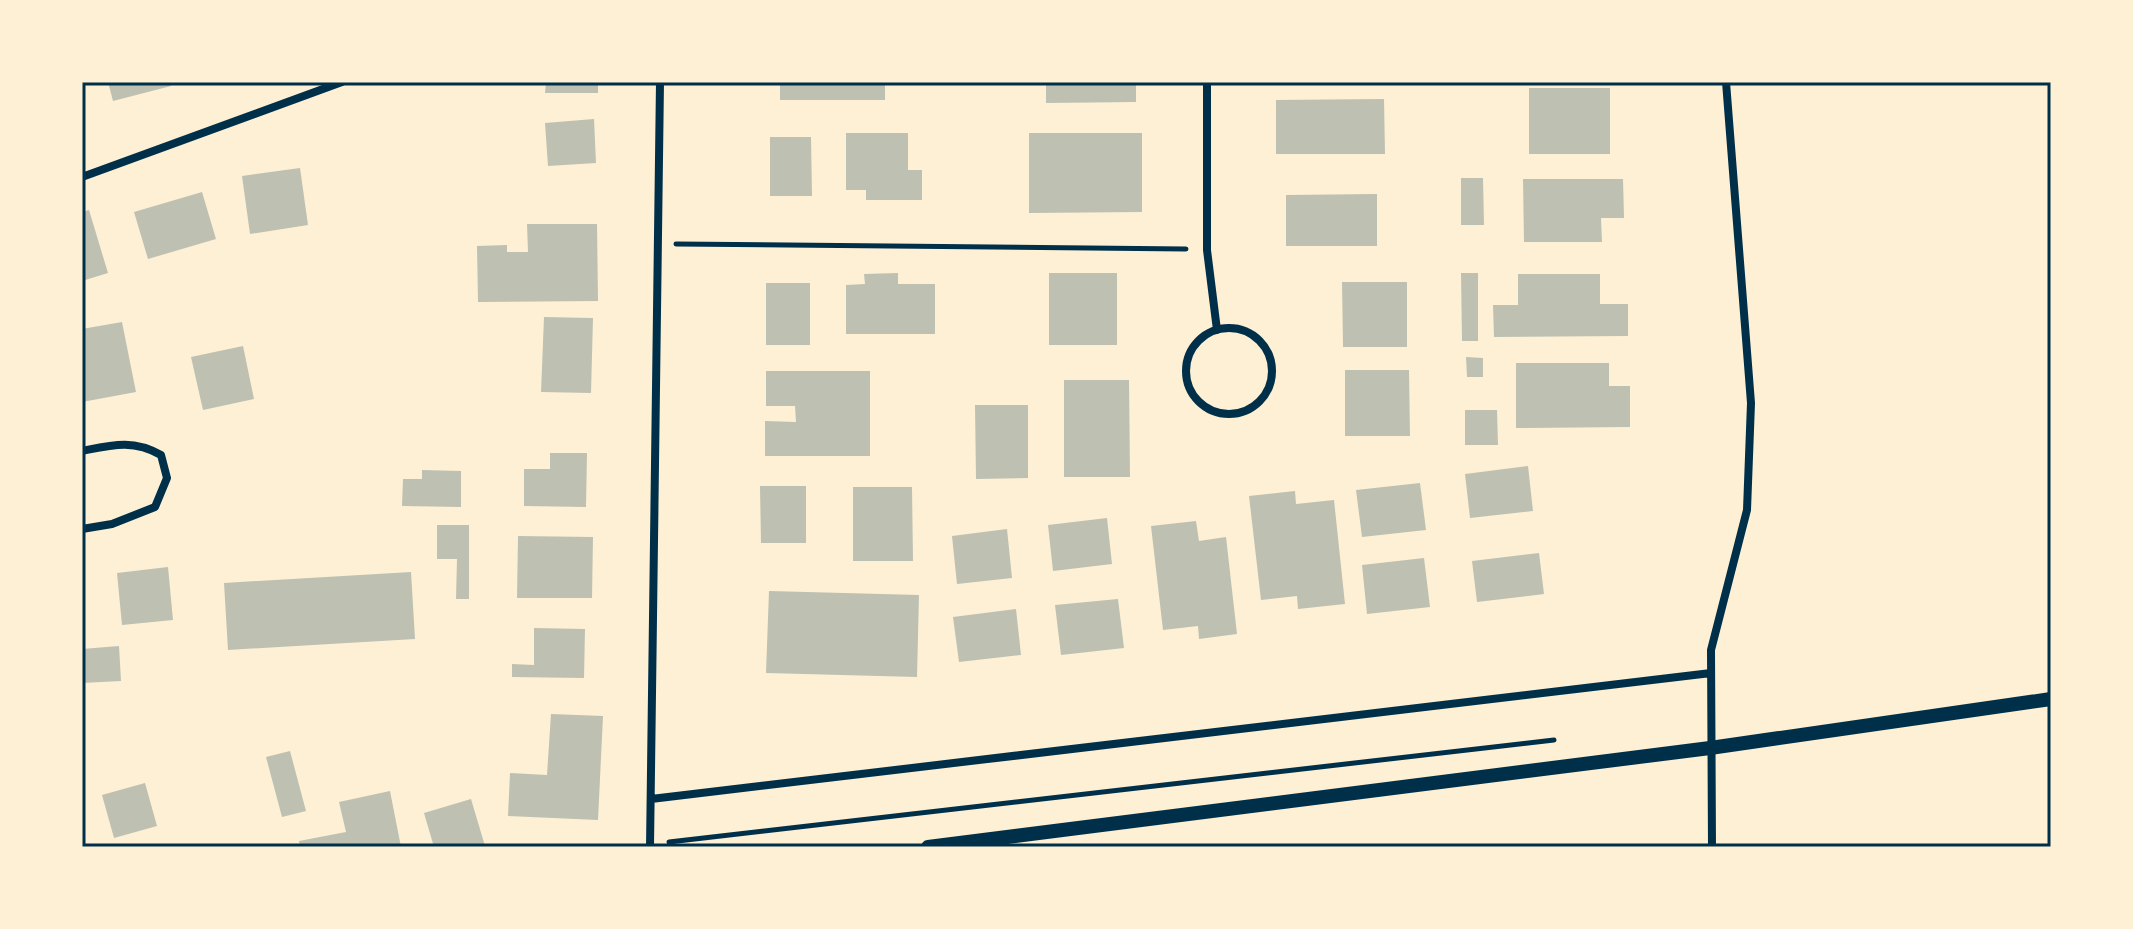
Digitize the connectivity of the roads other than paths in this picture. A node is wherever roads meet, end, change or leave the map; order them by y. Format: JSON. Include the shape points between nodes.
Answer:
{"nodes":[{"id":1,"x":342,"y":82,"type":"edge"},
{"id":2,"x":660,"y":82,"type":"edge"},
{"id":3,"x":1207,"y":82,"type":"edge"},
{"id":4,"x":1726,"y":82,"type":"edge"},
{"id":5,"x":82,"y":177,"type":"edge"},
{"id":6,"x":1217,"y":330,"type":"junction"},
{"id":7,"x":82,"y":451,"type":"edge"},
{"id":8,"x":82,"y":529,"type":"edge"},
{"id":9,"x":1711,"y":673,"type":"junction"},
{"id":10,"x":2051,"y":699,"type":"edge"},
{"id":11,"x":1710,"y":748,"type":"junction"},
{"id":12,"x":651,"y":799,"type":"junction"},
{"id":13,"x":650,"y":846,"type":"edge"},
{"id":14,"x":928,"y":847,"type":"edge"},
{"id":15,"x":1712,"y":847,"type":"edge"}],
"edges":[{"from":1,"to":5,"type":"street"},
{"from":2,"to":12,"type":"street"},
{"from":3,"to":6,"type":"street","via":[[1207,250]]},
{"from":4,"to":9,"type":"street","via":[[1751,403],[1747,510],[1711,650]]},
{"from":6,"to":6,"type":"street","via":[[1193,347],[1187,376],[1191,390],[1212,411],[1242,413],[1255,406],[1272,382],[1268,352],[1247,332]]},
{"from":7,"to":8,"type":"street","via":[[118,444],[145,446],[161,455],[167,478],[155,507]]},
{"from":9,"to":11,"type":"street"},
{"from":9,"to":12,"type":"street"},
{"from":10,"to":11,"type":"street"},
{"from":11,"to":14,"type":"street"},
{"from":11,"to":15,"type":"street"},
{"from":12,"to":13,"type":"street"}]}
